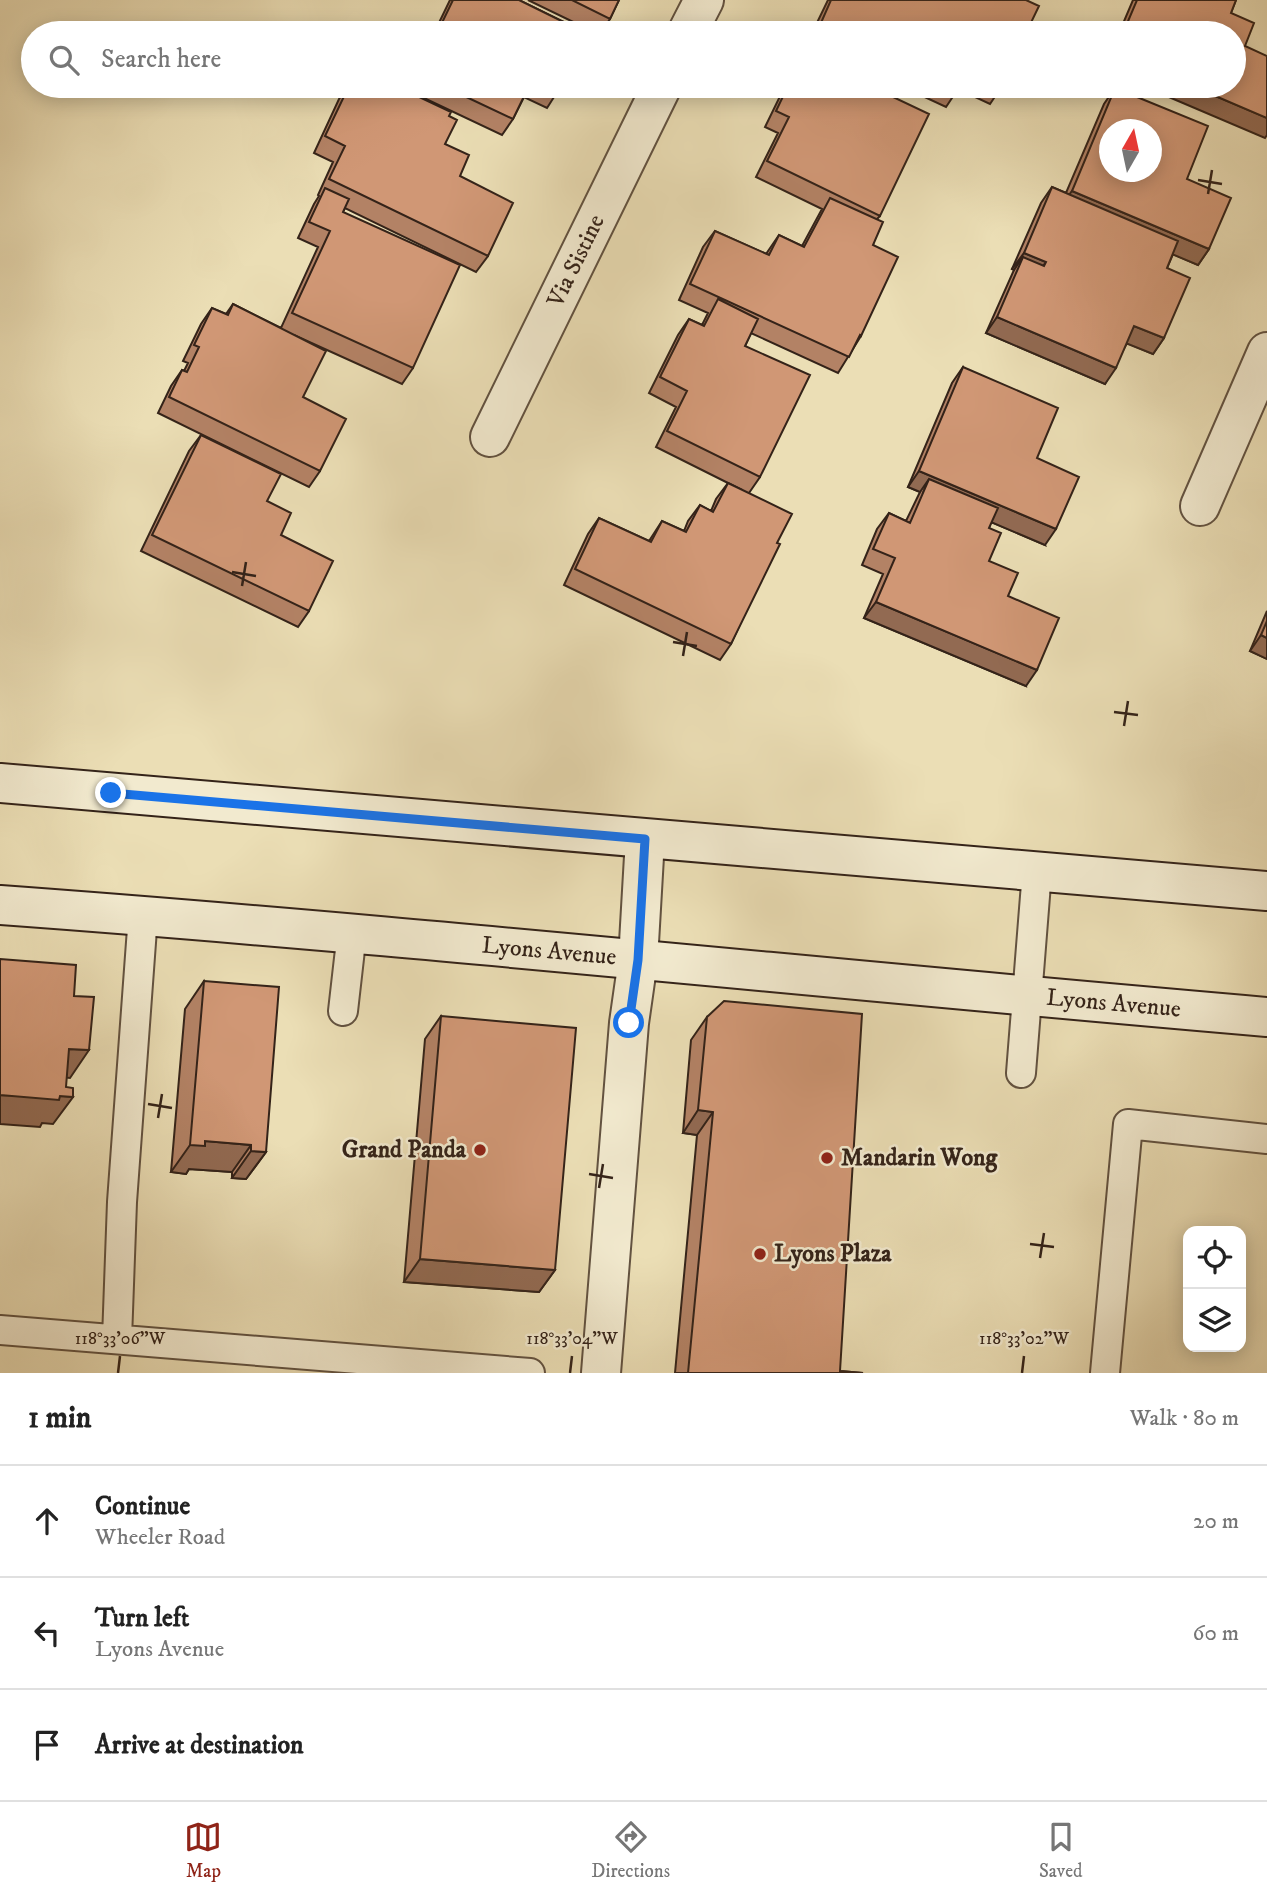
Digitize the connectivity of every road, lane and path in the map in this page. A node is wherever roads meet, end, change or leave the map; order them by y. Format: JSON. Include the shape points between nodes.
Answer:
{"nodes":[{"id":1,"x":704,"y":0,"type":"edge"},
{"id":2,"x":693,"y":21,"type":"edge"},
{"id":3,"x":656,"y":98,"type":"edge"},
{"id":4,"x":1267,"y":352,"type":"edge"},
{"id":5,"x":490,"y":437,"type":"dead end"},
{"id":6,"x":1200,"y":506,"type":"dead end"},
{"id":7,"x":0,"y":783,"type":"edge"},
{"id":8,"x":645,"y":839,"type":"junction"},
{"id":9,"x":1037,"y":871,"type":"junction"},
{"id":10,"x":1267,"y":891,"type":"edge"},
{"id":11,"x":0,"y":905,"type":"edge"},
{"id":12,"x":143,"y":915,"type":"junction"},
{"id":13,"x":352,"y":932,"type":"junction"},
{"id":14,"x":638,"y":960,"type":"junction"},
{"id":15,"x":1026,"y":996,"type":"junction"},
{"id":16,"x":343,"y":1011,"type":"dead end"},
{"id":17,"x":1267,"y":1017,"type":"edge"},
{"id":18,"x":1021,"y":1073,"type":"dead end"},
{"id":19,"x":1267,"y":1139,"type":"edge"},
{"id":20,"x":0,"y":1330,"type":"edge"},
{"id":21,"x":117,"y":1339,"type":"junction"},
{"id":22,"x":530,"y":1373,"type":"edge"},
{"id":23,"x":601,"y":1373,"type":"edge"},
{"id":24,"x":1105,"y":1373,"type":"edge"}],
"edges":[{"from":1,"to":2,"type":"main road"},
{"from":3,"to":5,"type":"main road","name":"Via Sistine"},
{"from":4,"to":6,"type":"main road"},
{"from":7,"to":8,"type":"main road"},
{"from":8,"to":9,"type":"main road"},
{"from":8,"to":14,"type":"main road"},
{"from":9,"to":10,"type":"main road"},
{"from":9,"to":15,"type":"lane"},
{"from":11,"to":12,"type":"main road","name":"Lyons Avenue"},
{"from":12,"to":13,"type":"main road","name":"Lyons Avenue"},
{"from":12,"to":21,"type":"lane"},
{"from":13,"to":14,"type":"main road","name":"Lyons Avenue"},
{"from":13,"to":16,"type":"lane"},
{"from":14,"to":15,"type":"main road","name":"Lyons Avenue"},
{"from":14,"to":23,"type":"main road"},
{"from":15,"to":17,"type":"main road","name":"Lyons Avenue"},
{"from":15,"to":18,"type":"lane"},
{"from":19,"to":24,"type":"lane","via":[[1128,1124]]},
{"from":20,"to":21,"type":"lane"},
{"from":21,"to":22,"type":"lane"}]}
